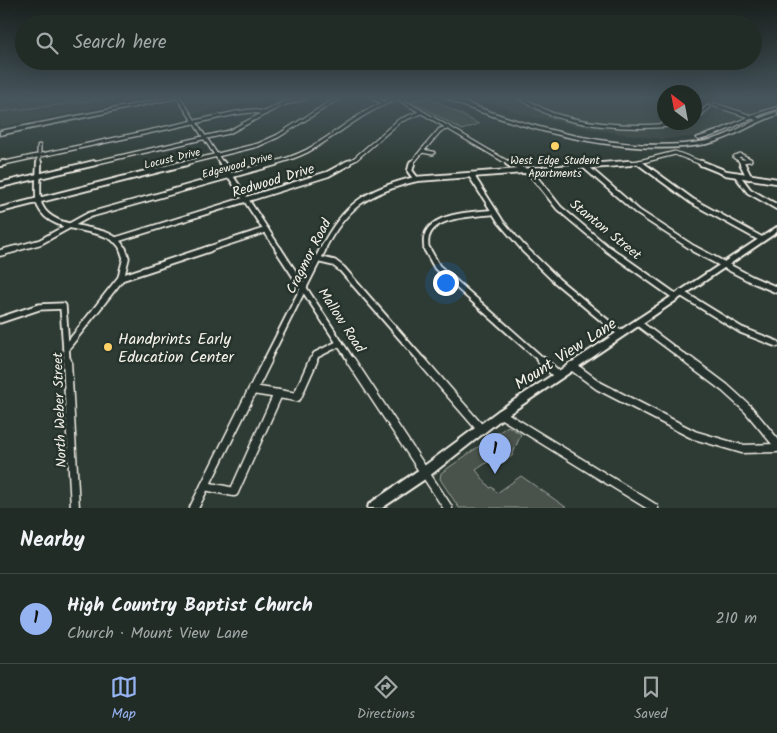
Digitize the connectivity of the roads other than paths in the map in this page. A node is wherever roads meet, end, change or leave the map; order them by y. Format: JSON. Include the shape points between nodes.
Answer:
{"nodes":[{"id":1,"x":44,"y":122,"type":"edge"},
{"id":2,"x":49,"y":122,"type":"edge"},
{"id":3,"x":195,"y":122,"type":"joint"},
{"id":4,"x":251,"y":122,"type":"edge"},
{"id":5,"x":300,"y":122,"type":"edge"},
{"id":6,"x":350,"y":122,"type":"edge"},
{"id":7,"x":397,"y":122,"type":"edge"},
{"id":8,"x":437,"y":122,"type":"edge"},
{"id":9,"x":518,"y":122,"type":"edge"},
{"id":10,"x":531,"y":122,"type":"edge"},
{"id":11,"x":605,"y":122,"type":"edge"},
{"id":12,"x":738,"y":122,"type":"edge"},
{"id":13,"x":753,"y":122,"type":"edge"},
{"id":14,"x":657,"y":126,"type":"edge"},
{"id":15,"x":447,"y":128,"type":"junction"},
{"id":16,"x":0,"y":131,"type":"edge"},
{"id":17,"x":206,"y":138,"type":"junction"},
{"id":18,"x":40,"y":146,"type":"dead end"},
{"id":19,"x":422,"y":150,"type":"junction"},
{"id":20,"x":433,"y":153,"type":"dead end"},
{"id":21,"x":39,"y":155,"type":"junction"},
{"id":22,"x":217,"y":156,"type":"junction"},
{"id":23,"x":740,"y":160,"type":"dead end"},
{"id":24,"x":638,"y":162,"type":"junction"},
{"id":25,"x":0,"y":164,"type":"edge"},
{"id":26,"x":586,"y":167,"type":"junction"},
{"id":27,"x":523,"y":171,"type":"junction"},
{"id":28,"x":471,"y":175,"type":"junction"},
{"id":29,"x":737,"y":175,"type":"junction"},
{"id":30,"x":39,"y":176,"type":"junction"},
{"id":31,"x":231,"y":176,"type":"junction"},
{"id":32,"x":749,"y":177,"type":"junction"},
{"id":33,"x":416,"y":179,"type":"junction"},
{"id":34,"x":777,"y":182,"type":"edge"},
{"id":35,"x":0,"y":185,"type":"edge"},
{"id":36,"x":39,"y":200,"type":"junction"},
{"id":37,"x":247,"y":200,"type":"junction"},
{"id":38,"x":777,"y":208,"type":"edge"},
{"id":39,"x":0,"y":210,"type":"edge"},
{"id":40,"x":492,"y":212,"type":"junction"},
{"id":41,"x":70,"y":225,"type":"junction"},
{"id":42,"x":777,"y":229,"type":"edge"},
{"id":43,"x":266,"y":230,"type":"junction"},
{"id":44,"x":761,"y":239,"type":"junction"},
{"id":45,"x":115,"y":240,"type":"junction"},
{"id":46,"x":0,"y":253,"type":"edge"},
{"id":47,"x":318,"y":259,"type":"junction"},
{"id":48,"x":723,"y":265,"type":"junction"},
{"id":49,"x":122,"y":278,"type":"junction"},
{"id":50,"x":304,"y":288,"type":"junction"},
{"id":51,"x":777,"y":290,"type":"edge"},
{"id":52,"x":678,"y":295,"type":"junction"},
{"id":53,"x":0,"y":320,"type":"edge"},
{"id":54,"x":638,"y":323,"type":"junction"},
{"id":55,"x":621,"y":334,"type":"junction"},
{"id":56,"x":340,"y":343,"type":"junction"},
{"id":57,"x":777,"y":344,"type":"edge"},
{"id":58,"x":66,"y":348,"type":"junction"},
{"id":59,"x":572,"y":366,"type":"junction"},
{"id":60,"x":558,"y":375,"type":"junction"},
{"id":61,"x":253,"y":390,"type":"junction"},
{"id":62,"x":278,"y":394,"type":"junction"},
{"id":63,"x":501,"y":414,"type":"junction"},
{"id":64,"x":480,"y":428,"type":"junction"},
{"id":65,"x":777,"y":444,"type":"edge"},
{"id":66,"x":777,"y":448,"type":"edge"},
{"id":67,"x":424,"y":473,"type":"junction"},
{"id":68,"x":205,"y":486,"type":"junction"},
{"id":69,"x":75,"y":508,"type":"edge"},
{"id":70,"x":194,"y":508,"type":"edge"},
{"id":71,"x":373,"y":508,"type":"edge"},
{"id":72,"x":448,"y":508,"type":"edge"},
{"id":73,"x":654,"y":508,"type":"edge"}],
"edges":[{"from":1,"to":16,"type":"main road"},
{"from":2,"to":16,"type":"main road"},
{"from":3,"to":17,"type":"street","name":"Mallow Road"},
{"from":3,"to":21,"type":"street"},
{"from":4,"to":17,"type":"street"},
{"from":5,"to":22,"type":"street","name":"Locust Drive","via":[[274,138]]},
{"from":6,"to":31,"type":"street","name":"Edgewood Drive","via":[[300,155]]},
{"from":7,"to":37,"type":"street","name":"Redwood Drive","via":[[362,154],[337,170]]},
{"from":8,"to":15,"type":"street","name":"Stanton Street"},
{"from":9,"to":13,"type":"main road","via":[[604,141],[671,146],[708,142],[728,136]]},
{"from":10,"to":12,"type":"main road","via":[[640,141],[707,137]]},
{"from":11,"to":14,"type":"street"},
{"from":15,"to":19,"type":"street","via":[[440,130]]},
{"from":15,"to":27,"type":"street","name":"Stanton Street"},
{"from":17,"to":22,"type":"street","name":"Mallow Road"},
{"from":17,"to":30,"type":"street"},
{"from":18,"to":21,"type":"street"},
{"from":19,"to":20,"type":"street"},
{"from":19,"to":33,"type":"street","via":[[409,168]]},
{"from":21,"to":25,"type":"street"},
{"from":21,"to":30,"type":"street"},
{"from":22,"to":31,"type":"street","name":"Mallow Road"},
{"from":22,"to":36,"type":"street","name":"Locust Drive"},
{"from":23,"to":32,"type":"street"},
{"from":24,"to":26,"type":"street","name":"Cragmor Road"},
{"from":24,"to":29,"type":"street","name":"Cragmor Road","via":[[675,153]]},
{"from":24,"to":44,"type":"street","via":[[703,208]]},
{"from":26,"to":27,"type":"street","name":"Cragmor Road"},
{"from":26,"to":48,"type":"street","via":[[646,219]]},
{"from":27,"to":28,"type":"street","name":"Cragmor Road"},
{"from":27,"to":52,"type":"street","name":"Stanton Street","via":[[532,174],[560,208],[598,242]]},
{"from":28,"to":33,"type":"street","name":"Cragmor Road"},
{"from":28,"to":40,"type":"street"},
{"from":29,"to":32,"type":"street"},
{"from":29,"to":38,"type":"street","via":[[752,194]]},
{"from":30,"to":35,"type":"street"},
{"from":30,"to":36,"type":"street"},
{"from":31,"to":37,"type":"street","name":"Mallow Road"},
{"from":31,"to":41,"type":"street","name":"Edgewood Drive","via":[[89,215]]},
{"from":32,"to":34,"type":"street"},
{"from":33,"to":47,"type":"street","name":"Cragmor Road","via":[[375,192],[351,207],[333,228]]},
{"from":36,"to":39,"type":"street","name":"Locust Drive"},
{"from":36,"to":41,"type":"street","via":[[40,209],[46,215],[56,222]]},
{"from":37,"to":43,"type":"street","name":"Mallow Road"},
{"from":37,"to":45,"type":"street","name":"Redwood Drive"},
{"from":40,"to":55,"type":"street","via":[[541,267]]},
{"from":40,"to":60,"type":"street","via":[[449,218],[439,223],[427,235],[428,255]]},
{"from":41,"to":45,"type":"street"},
{"from":41,"to":46,"type":"street","name":"Edgewood Drive","via":[[40,242]]},
{"from":42,"to":44,"type":"street","name":"Mount View Lane"},
{"from":43,"to":49,"type":"street"},
{"from":43,"to":50,"type":"street","name":"Mallow Road"},
{"from":44,"to":48,"type":"street","name":"Mount View Lane"},
{"from":45,"to":49,"type":"street","name":"North Weber Street","via":[[127,255]]},
{"from":47,"to":50,"type":"street","name":"Cragmor Road"},
{"from":47,"to":64,"type":"street","via":[[342,269]]},
{"from":48,"to":51,"type":"street"},
{"from":48,"to":52,"type":"street","name":"Mount View Lane"},
{"from":49,"to":58,"type":"street","name":"North Weber Street"},
{"from":50,"to":56,"type":"street","name":"Mallow Road"},
{"from":50,"to":61,"type":"street","name":"Cragmor Road"},
{"from":52,"to":54,"type":"street","name":"Mount View Lane"},
{"from":52,"to":57,"type":"street","name":"Stanton Street","via":[[742,330]]},
{"from":53,"to":58,"type":"street","via":[[31,309],[54,304],[63,306]]},
{"from":54,"to":55,"type":"street","name":"Mount View Lane"},
{"from":54,"to":65,"type":"street","via":[[748,408]]},
{"from":55,"to":59,"type":"street","name":"Mount View Lane"},
{"from":56,"to":62,"type":"street","via":[[316,355],[297,397]]},
{"from":56,"to":67,"type":"street","name":"Mallow Road"},
{"from":58,"to":69,"type":"street","name":"North Weber Street"},
{"from":59,"to":60,"type":"street","name":"Mount View Lane"},
{"from":59,"to":66,"type":"street","via":[[599,386],[694,435],[742,449]]},
{"from":60,"to":63,"type":"street","name":"Mount View Lane"},
{"from":61,"to":62,"type":"street"},
{"from":61,"to":68,"type":"street","name":"Cragmor Road"},
{"from":62,"to":68,"type":"street","via":[[234,492]]},
{"from":63,"to":64,"type":"street","name":"Mount View Lane"},
{"from":63,"to":73,"type":"street"},
{"from":64,"to":67,"type":"street","name":"Mount View Lane"},
{"from":67,"to":71,"type":"street","name":"Mount View Lane"},
{"from":67,"to":72,"type":"street","name":"Mallow Road"},
{"from":68,"to":70,"type":"street","name":"Cragmor Road"}]}
